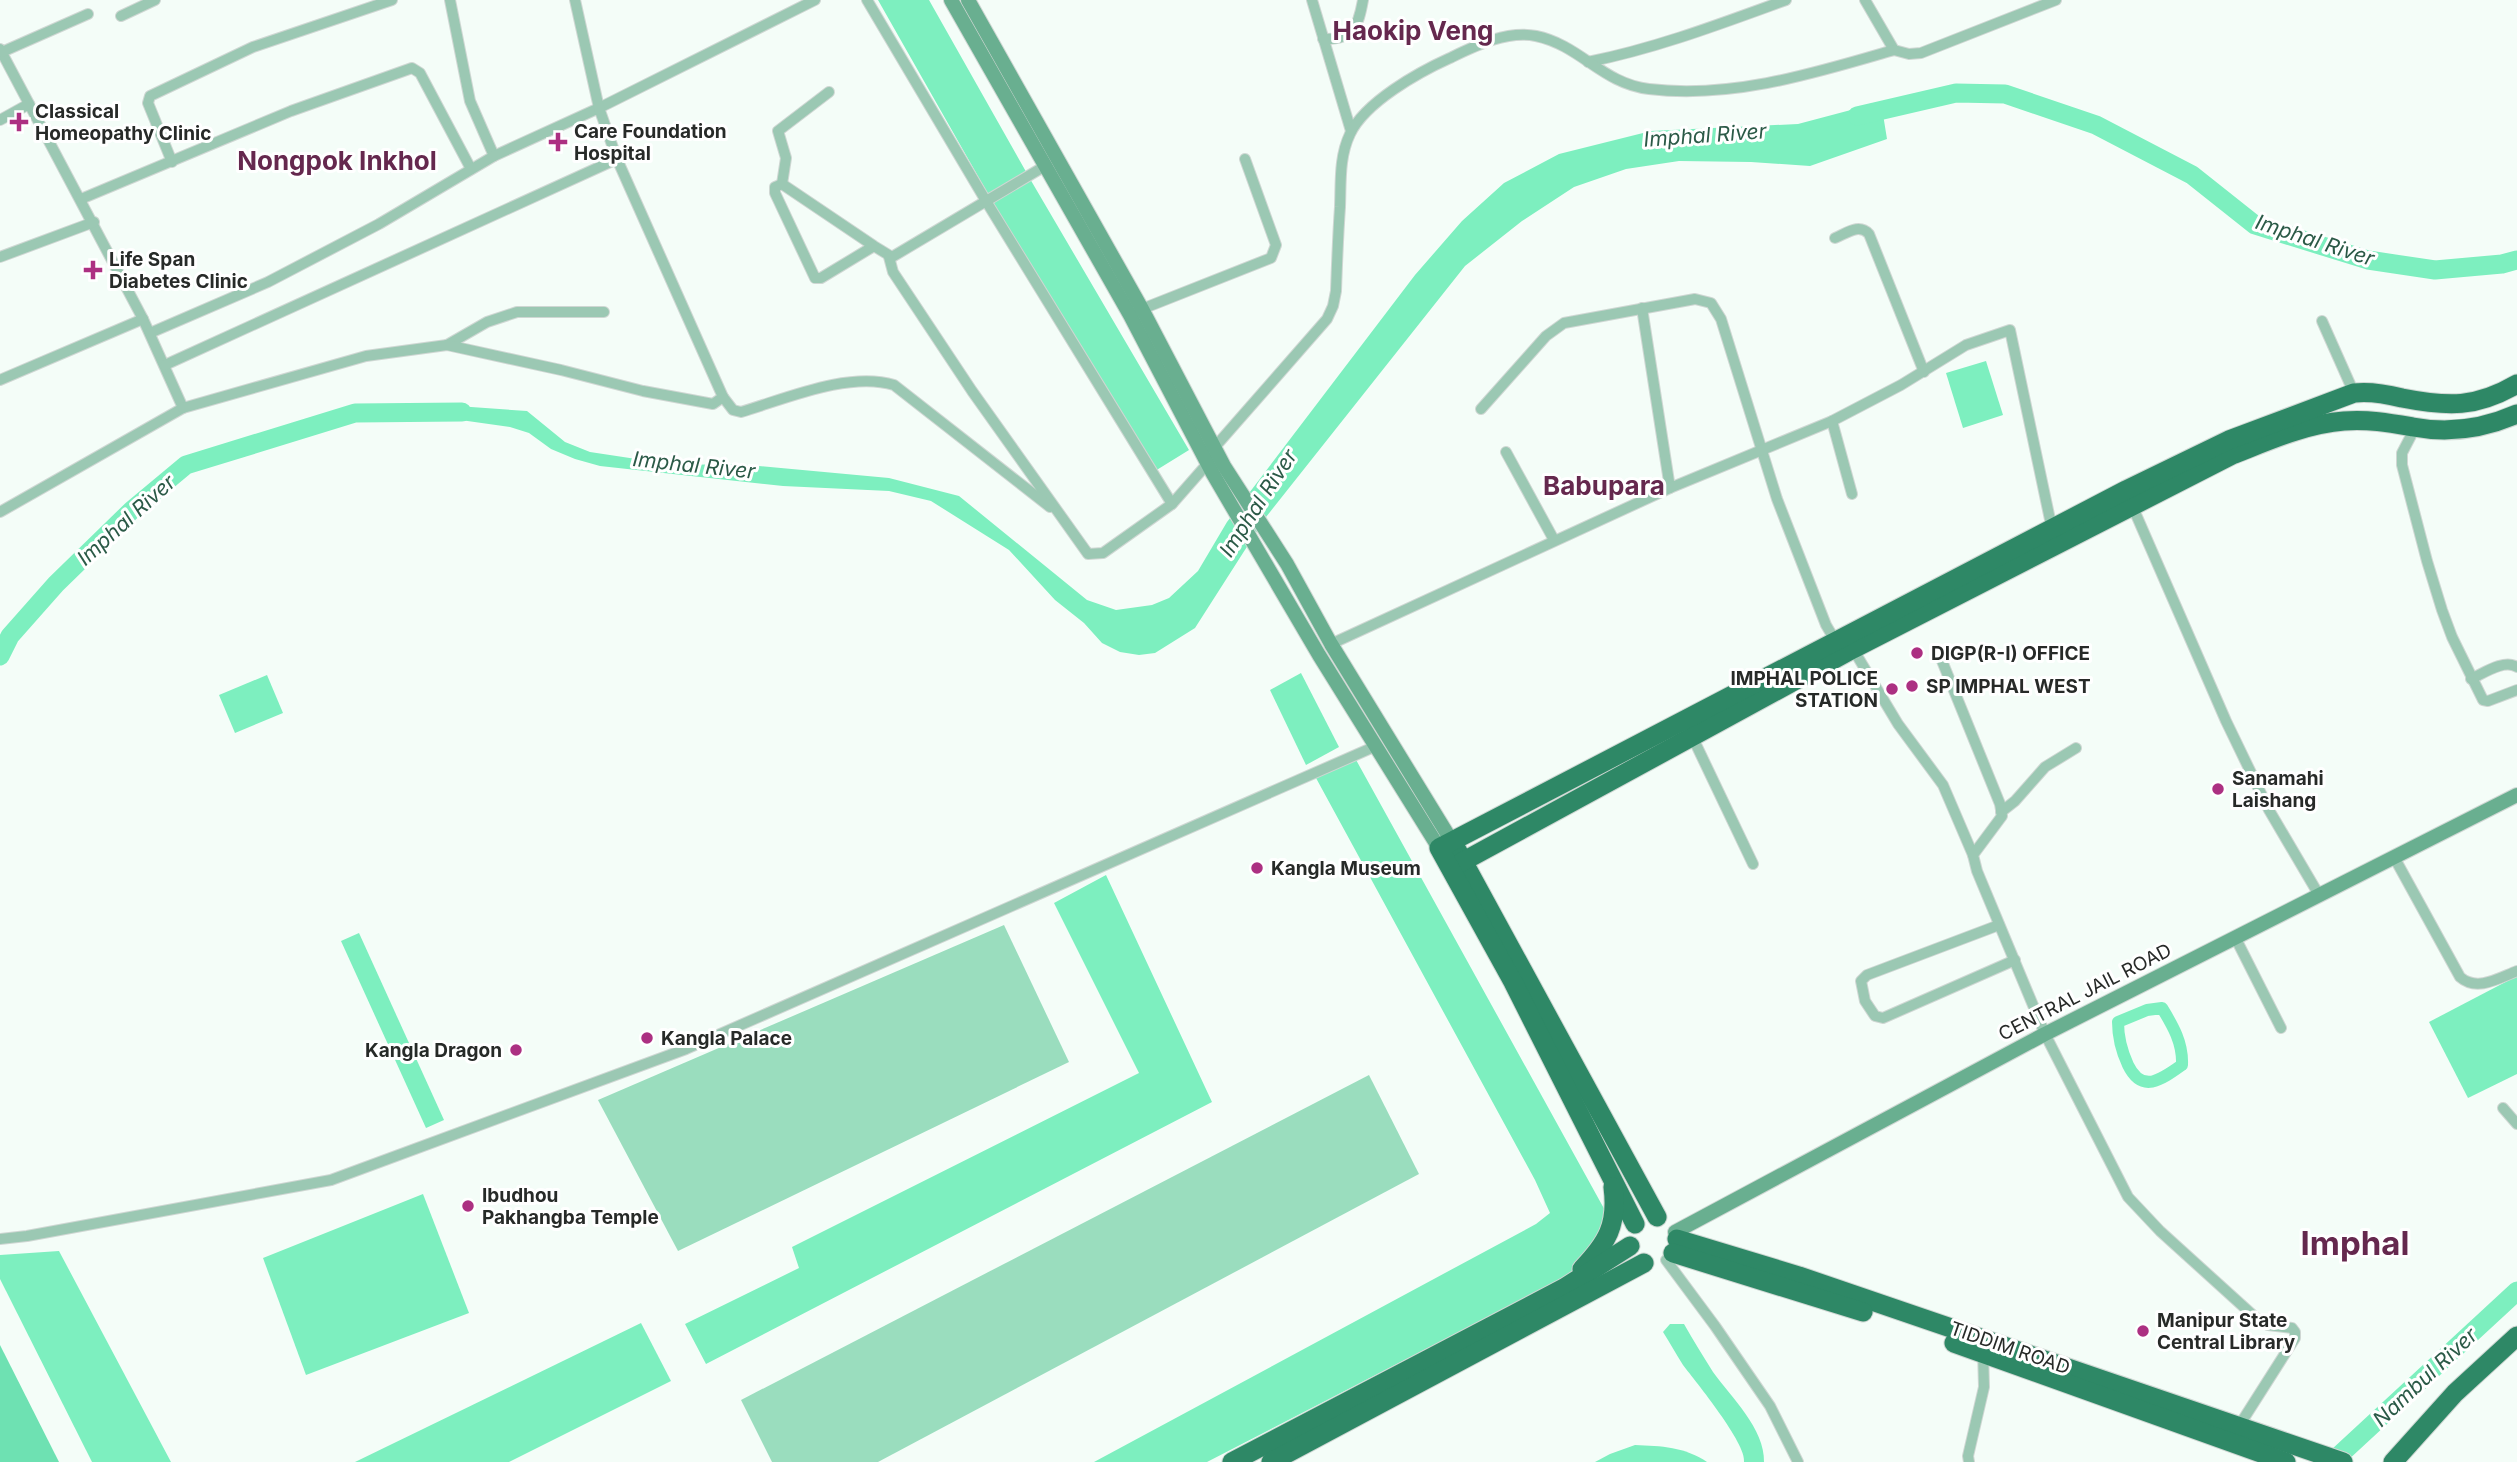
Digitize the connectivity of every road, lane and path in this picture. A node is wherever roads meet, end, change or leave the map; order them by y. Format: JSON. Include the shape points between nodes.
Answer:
{"nodes":[{"id":1,"x":155,"y":0,"type":"edge"},
{"id":2,"x":392,"y":0,"type":"edge"},
{"id":3,"x":450,"y":0,"type":"edge"},
{"id":4,"x":575,"y":0,"type":"edge"},
{"id":5,"x":815,"y":0,"type":"edge"},
{"id":6,"x":867,"y":0,"type":"edge"},
{"id":7,"x":951,"y":0,"type":"edge"},
{"id":8,"x":968,"y":0,"type":"edge"},
{"id":9,"x":1312,"y":0,"type":"edge"},
{"id":10,"x":1363,"y":0,"type":"edge"},
{"id":11,"x":1786,"y":0,"type":"edge"},
{"id":12,"x":1865,"y":0,"type":"edge"},
{"id":13,"x":2056,"y":0,"type":"edge"},
{"id":14,"x":88,"y":15,"type":"dead end"},
{"id":15,"x":121,"y":16,"type":"dead end"},
{"id":16,"x":1322,"y":39,"type":"junction"},
{"id":17,"x":1,"y":50,"type":"edge"},
{"id":18,"x":1894,"y":50,"type":"junction"},
{"id":19,"x":1588,"y":62,"type":"junction"},
{"id":20,"x":829,"y":92,"type":"dead end"},
{"id":21,"x":29,"y":104,"type":"junction"},
{"id":22,"x":599,"y":108,"type":"junction"},
{"id":23,"x":0,"y":120,"type":"edge"},
{"id":24,"x":1351,"y":131,"type":"junction"},
{"id":25,"x":494,"y":156,"type":"junction"},
{"id":26,"x":617,"y":159,"type":"junction"},
{"id":27,"x":1245,"y":159,"type":"dead end"},
{"id":28,"x":172,"y":162,"type":"junction"},
{"id":29,"x":1045,"y":166,"type":"junction"},
{"id":30,"x":471,"y":169,"type":"junction"},
{"id":31,"x":782,"y":184,"type":"junction"},
{"id":32,"x":81,"y":199,"type":"junction"},
{"id":33,"x":986,"y":201,"type":"junction"},
{"id":34,"x":93,"y":222,"type":"junction"},
{"id":35,"x":1835,"y":238,"type":"dead end"},
{"id":36,"x":874,"y":246,"type":"junction"},
{"id":37,"x":0,"y":257,"type":"edge"},
{"id":38,"x":889,"y":257,"type":"junction"},
{"id":39,"x":1642,"y":308,"type":"junction"},
{"id":40,"x":1142,"y":309,"type":"junction"},
{"id":41,"x":604,"y":312,"type":"dead end"},
{"id":42,"x":143,"y":319,"type":"junction"},
{"id":43,"x":2322,"y":321,"type":"dead end"},
{"id":44,"x":150,"y":333,"type":"junction"},
{"id":45,"x":447,"y":345,"type":"junction"},
{"id":46,"x":165,"y":365,"type":"junction"},
{"id":47,"x":1924,"y":372,"type":"junction"},
{"id":48,"x":0,"y":380,"type":"edge"},
{"id":49,"x":2517,"y":384,"type":"edge"},
{"id":50,"x":2354,"y":393,"type":"junction"},
{"id":51,"x":723,"y":397,"type":"junction"},
{"id":52,"x":183,"y":408,"type":"junction"},
{"id":53,"x":1480,"y":409,"type":"dead end"},
{"id":54,"x":2517,"y":414,"type":"edge"},
{"id":55,"x":1832,"y":421,"type":"junction"},
{"id":56,"x":2414,"y":428,"type":"junction"},
{"id":57,"x":1214,"y":448,"type":"junction"},
{"id":58,"x":1762,"y":449,"type":"junction"},
{"id":59,"x":1506,"y":452,"type":"dead end"},
{"id":60,"x":1215,"y":468,"type":"junction"},
{"id":61,"x":1670,"y":488,"type":"junction"},
{"id":62,"x":1852,"y":494,"type":"dead end"},
{"id":63,"x":2129,"y":498,"type":"junction"},
{"id":64,"x":1172,"y":504,"type":"junction"},
{"id":65,"x":0,"y":512,"type":"edge"},
{"id":66,"x":1060,"y":515,"type":"junction"},
{"id":67,"x":2052,"y":529,"type":"junction"},
{"id":68,"x":1554,"y":540,"type":"junction"},
{"id":69,"x":1331,"y":644,"type":"junction"},
{"id":70,"x":1844,"y":645,"type":"junction"},
{"id":71,"x":1938,"y":651,"type":"dead end"},
{"id":72,"x":2517,"y":667,"type":"edge"},
{"id":73,"x":2471,"y":679,"type":"junction"},
{"id":74,"x":2517,"y":690,"type":"edge"},
{"id":75,"x":1689,"y":728,"type":"junction"},
{"id":76,"x":1376,"y":746,"type":"junction"},
{"id":77,"x":2076,"y":748,"type":"dead end"},
{"id":78,"x":1586,"y":770,"type":"junction"},
{"id":79,"x":1596,"y":788,"type":"junction"},
{"id":80,"x":2515,"y":801,"type":"edge"},
{"id":81,"x":2001,"y":812,"type":"junction"},
{"id":82,"x":1445,"y":844,"type":"junction"},
{"id":83,"x":1973,"y":855,"type":"junction"},
{"id":84,"x":2394,"y":857,"type":"junction"},
{"id":85,"x":1753,"y":864,"type":"dead end"},
{"id":86,"x":1457,"y":865,"type":"junction"},
{"id":87,"x":2319,"y":895,"type":"junction"},
{"id":88,"x":1999,"y":925,"type":"junction"},
{"id":89,"x":2235,"y":937,"type":"junction"},
{"id":90,"x":2015,"y":960,"type":"junction"},
{"id":91,"x":2517,"y":971,"type":"edge"},
{"id":92,"x":2281,"y":1028,"type":"dead end"},
{"id":93,"x":2045,"y":1034,"type":"junction"},
{"id":94,"x":2503,"y":1108,"type":"dead end"},
{"id":95,"x":2517,"y":1124,"type":"edge"},
{"id":96,"x":1612,"y":1178,"type":"junction"},
{"id":97,"x":1657,"y":1217,"type":"junction"},
{"id":98,"x":1635,"y":1224,"type":"junction"},
{"id":99,"x":0,"y":1239,"type":"edge"},
{"id":100,"x":1630,"y":1246,"type":"junction"},
{"id":101,"x":1673,"y":1246,"type":"junction"},
{"id":102,"x":1644,"y":1263,"type":"junction"},
{"id":103,"x":1564,"y":1288,"type":"junction"},
{"id":104,"x":2517,"y":1336,"type":"edge"},
{"id":105,"x":1985,"y":1347,"type":"junction"},
{"id":106,"x":2239,"y":1426,"type":"junction"},
{"id":107,"x":2266,"y":1452,"type":"edge"},
{"id":108,"x":1233,"y":1462,"type":"edge"},
{"id":109,"x":1271,"y":1462,"type":"edge"},
{"id":110,"x":1798,"y":1462,"type":"edge"},
{"id":111,"x":1969,"y":1462,"type":"edge"},
{"id":112,"x":2286,"y":1462,"type":"edge"},
{"id":113,"x":2343,"y":1462,"type":"edge"},
{"id":114,"x":2393,"y":1462,"type":"edge"}],
"edges":[{"from":1,"to":15,"type":"street"},
{"from":2,"to":28,"type":"street","via":[[253,47],[150,96],[148,103]]},
{"from":3,"to":25,"type":"street","via":[[468,93]]},
{"from":4,"to":22,"type":"street"},
{"from":5,"to":22,"type":"street"},
{"from":6,"to":33,"type":"street"},
{"from":7,"to":29,"type":"street"},
{"from":8,"to":40,"type":"street"},
{"from":9,"to":16,"type":"street"},
{"from":10,"to":16,"type":"street","via":[[1353,31],[1344,37]]},
{"from":11,"to":19,"type":"street","via":[[1680,39]]},
{"from":12,"to":18,"type":"street"},
{"from":13,"to":18,"type":"street","via":[[1921,53]]},
{"from":14,"to":17,"type":"street"},
{"from":16,"to":24,"type":"street"},
{"from":17,"to":21,"type":"street"},
{"from":18,"to":19,"type":"street","via":[[1756,86],[1673,91],[1631,86]]},
{"from":19,"to":24,"type":"street","via":[[1545,38],[1504,37],[1464,51],[1386,94]]},
{"from":20,"to":31,"type":"street","via":[[778,131],[786,158]]},
{"from":21,"to":23,"type":"street"},
{"from":21,"to":32,"type":"street"},
{"from":22,"to":25,"type":"street"},
{"from":22,"to":26,"type":"street"},
{"from":24,"to":57,"type":"street","via":[[1342,155],[1333,306],[1316,333]]},
{"from":25,"to":30,"type":"street"},
{"from":26,"to":46,"type":"street"},
{"from":26,"to":51,"type":"street"},
{"from":27,"to":40,"type":"street","via":[[1276,245],[1271,258]]},
{"from":28,"to":30,"type":"street","via":[[291,111],[412,68],[420,73]]},
{"from":28,"to":32,"type":"street"},
{"from":29,"to":33,"type":"street"},
{"from":29,"to":60,"type":"street"},
{"from":30,"to":44,"type":"street","via":[[268,282]]},
{"from":31,"to":36,"type":"street"},
{"from":31,"to":36,"type":"street","via":[[775,192],[815,278]]},
{"from":32,"to":34,"type":"street"},
{"from":33,"to":38,"type":"street"},
{"from":33,"to":64,"type":"street"},
{"from":34,"to":37,"type":"street"},
{"from":34,"to":42,"type":"street"},
{"from":35,"to":47,"type":"street","via":[[1857,228],[1869,234]]},
{"from":36,"to":38,"type":"street"},
{"from":38,"to":66,"type":"street","via":[[893,272]]},
{"from":39,"to":53,"type":"street","via":[[1556,328]]},
{"from":39,"to":58,"type":"street","via":[[1695,299],[1716,308]]},
{"from":39,"to":61,"type":"street"},
{"from":40,"to":57,"type":"street"},
{"from":41,"to":45,"type":"street","via":[[517,312],[487,322]]},
{"from":42,"to":44,"type":"street"},
{"from":42,"to":48,"type":"street"},
{"from":43,"to":50,"type":"street"},
{"from":44,"to":46,"type":"street"},
{"from":45,"to":51,"type":"street","via":[[643,391],[713,404]]},
{"from":45,"to":52,"type":"street","via":[[366,356]]},
{"from":46,"to":52,"type":"street"},
{"from":47,"to":55,"type":"street"},
{"from":47,"to":67,"type":"street","via":[[1966,345],[2010,330]]},
{"from":49,"to":50,"type":"highway","via":[[2474,403],[2454,405]]},
{"from":50,"to":63,"type":"highway","via":[[2239,436]]},
{"from":51,"to":66,"type":"street","via":[[733,411],[741,412],[848,381],[894,385]]},
{"from":52,"to":65,"type":"street"},
{"from":54,"to":56,"type":"highway","via":[[2481,428]]},
{"from":55,"to":58,"type":"street"},
{"from":55,"to":62,"type":"street"},
{"from":56,"to":63,"type":"highway","via":[[2363,420],[2307,428]]},
{"from":56,"to":73,"type":"street","via":[[2402,453],[2402,465],[2442,610]]},
{"from":57,"to":60,"type":"street"},
{"from":58,"to":61,"type":"street"},
{"from":58,"to":70,"type":"street","via":[[1812,594]]},
{"from":59,"to":68,"type":"street"},
{"from":60,"to":64,"type":"street"},
{"from":60,"to":69,"type":"street","via":[[1287,564]]},
{"from":60,"to":76,"type":"street","via":[[1319,655]]},
{"from":61,"to":68,"type":"street"},
{"from":63,"to":67,"type":"highway"},
{"from":63,"to":70,"type":"highway"},
{"from":63,"to":87,"type":"street","via":[[2253,777]]},
{"from":64,"to":66,"type":"street","via":[[1095,555],[1085,551]]},
{"from":67,"to":70,"type":"highway"},
{"from":68,"to":69,"type":"street"},
{"from":69,"to":82,"type":"street"},
{"from":70,"to":75,"type":"highway"},
{"from":70,"to":83,"type":"street","via":[[1943,785]]},
{"from":71,"to":81,"type":"street"},
{"from":72,"to":73,"type":"street","via":[[2504,664]]},
{"from":73,"to":74,"type":"street","via":[[2488,701]]},
{"from":75,"to":78,"type":"highway"},
{"from":75,"to":79,"type":"highway"},
{"from":75,"to":85,"type":"street"},
{"from":76,"to":82,"type":"street"},
{"from":76,"to":99,"type":"street","via":[[686,1049],[331,1180]]},
{"from":77,"to":81,"type":"street","via":[[2045,767]]},
{"from":78,"to":79,"type":"highway"},
{"from":78,"to":82,"type":"highway"},
{"from":79,"to":86,"type":"highway"},
{"from":80,"to":84,"type":"street","name":"CENTRAL JAIL ROAD"},
{"from":81,"to":83,"type":"street"},
{"from":82,"to":86,"type":"highway"},
{"from":83,"to":88,"type":"street"},
{"from":84,"to":87,"type":"street","name":"CENTRAL JAIL ROAD"},
{"from":84,"to":91,"type":"street","via":[[2466,983],[2480,985]]},
{"from":86,"to":96,"type":"highway"},
{"from":86,"to":97,"type":"highway"},
{"from":87,"to":89,"type":"street","name":"CENTRAL JAIL ROAD"},
{"from":88,"to":90,"type":"street"},
{"from":88,"to":90,"type":"street","via":[[1867,975],[1861,981],[1865,1001],[1875,1016],[1883,1018]]},
{"from":89,"to":92,"type":"street"},
{"from":89,"to":93,"type":"street","name":"CENTRAL JAIL ROAD"},
{"from":90,"to":93,"type":"street"},
{"from":93,"to":101,"type":"street","name":"CENTRAL JAIL ROAD"},
{"from":93,"to":106,"type":"street","via":[[2128,1197],[2256,1318],[2295,1332]]},
{"from":94,"to":95,"type":"street"},
{"from":96,"to":98,"type":"highway"},
{"from":96,"to":103,"type":"highway","via":[[1615,1209],[1608,1236],[1600,1251]]},
{"from":97,"to":98,"type":"highway"},
{"from":97,"to":101,"type":"highway","via":[[1665,1220]]},
{"from":98,"to":100,"type":"highway"},
{"from":100,"to":102,"type":"highway"},
{"from":100,"to":103,"type":"highway"},
{"from":101,"to":102,"type":"highway","via":[[1659,1264]]},
{"from":101,"to":105,"type":"highway","via":[[1756,1277]]},
{"from":101,"to":110,"type":"street","via":[[1770,1406]]},
{"from":102,"to":109,"type":"highway"},
{"from":103,"to":108,"type":"highway"},
{"from":104,"to":114,"type":"highway","via":[[2447,1401]]},
{"from":105,"to":106,"type":"highway","name":"TIDDIM ROAD"},
{"from":105,"to":107,"type":"highway"},
{"from":105,"to":111,"type":"street","via":[[1984,1387]]},
{"from":106,"to":107,"type":"highway","name":"TIDDIM ROAD"},
{"from":107,"to":112,"type":"highway"},
{"from":107,"to":113,"type":"highway","name":"TIDDIM ROAD","via":[[2304,1450]]}]}
